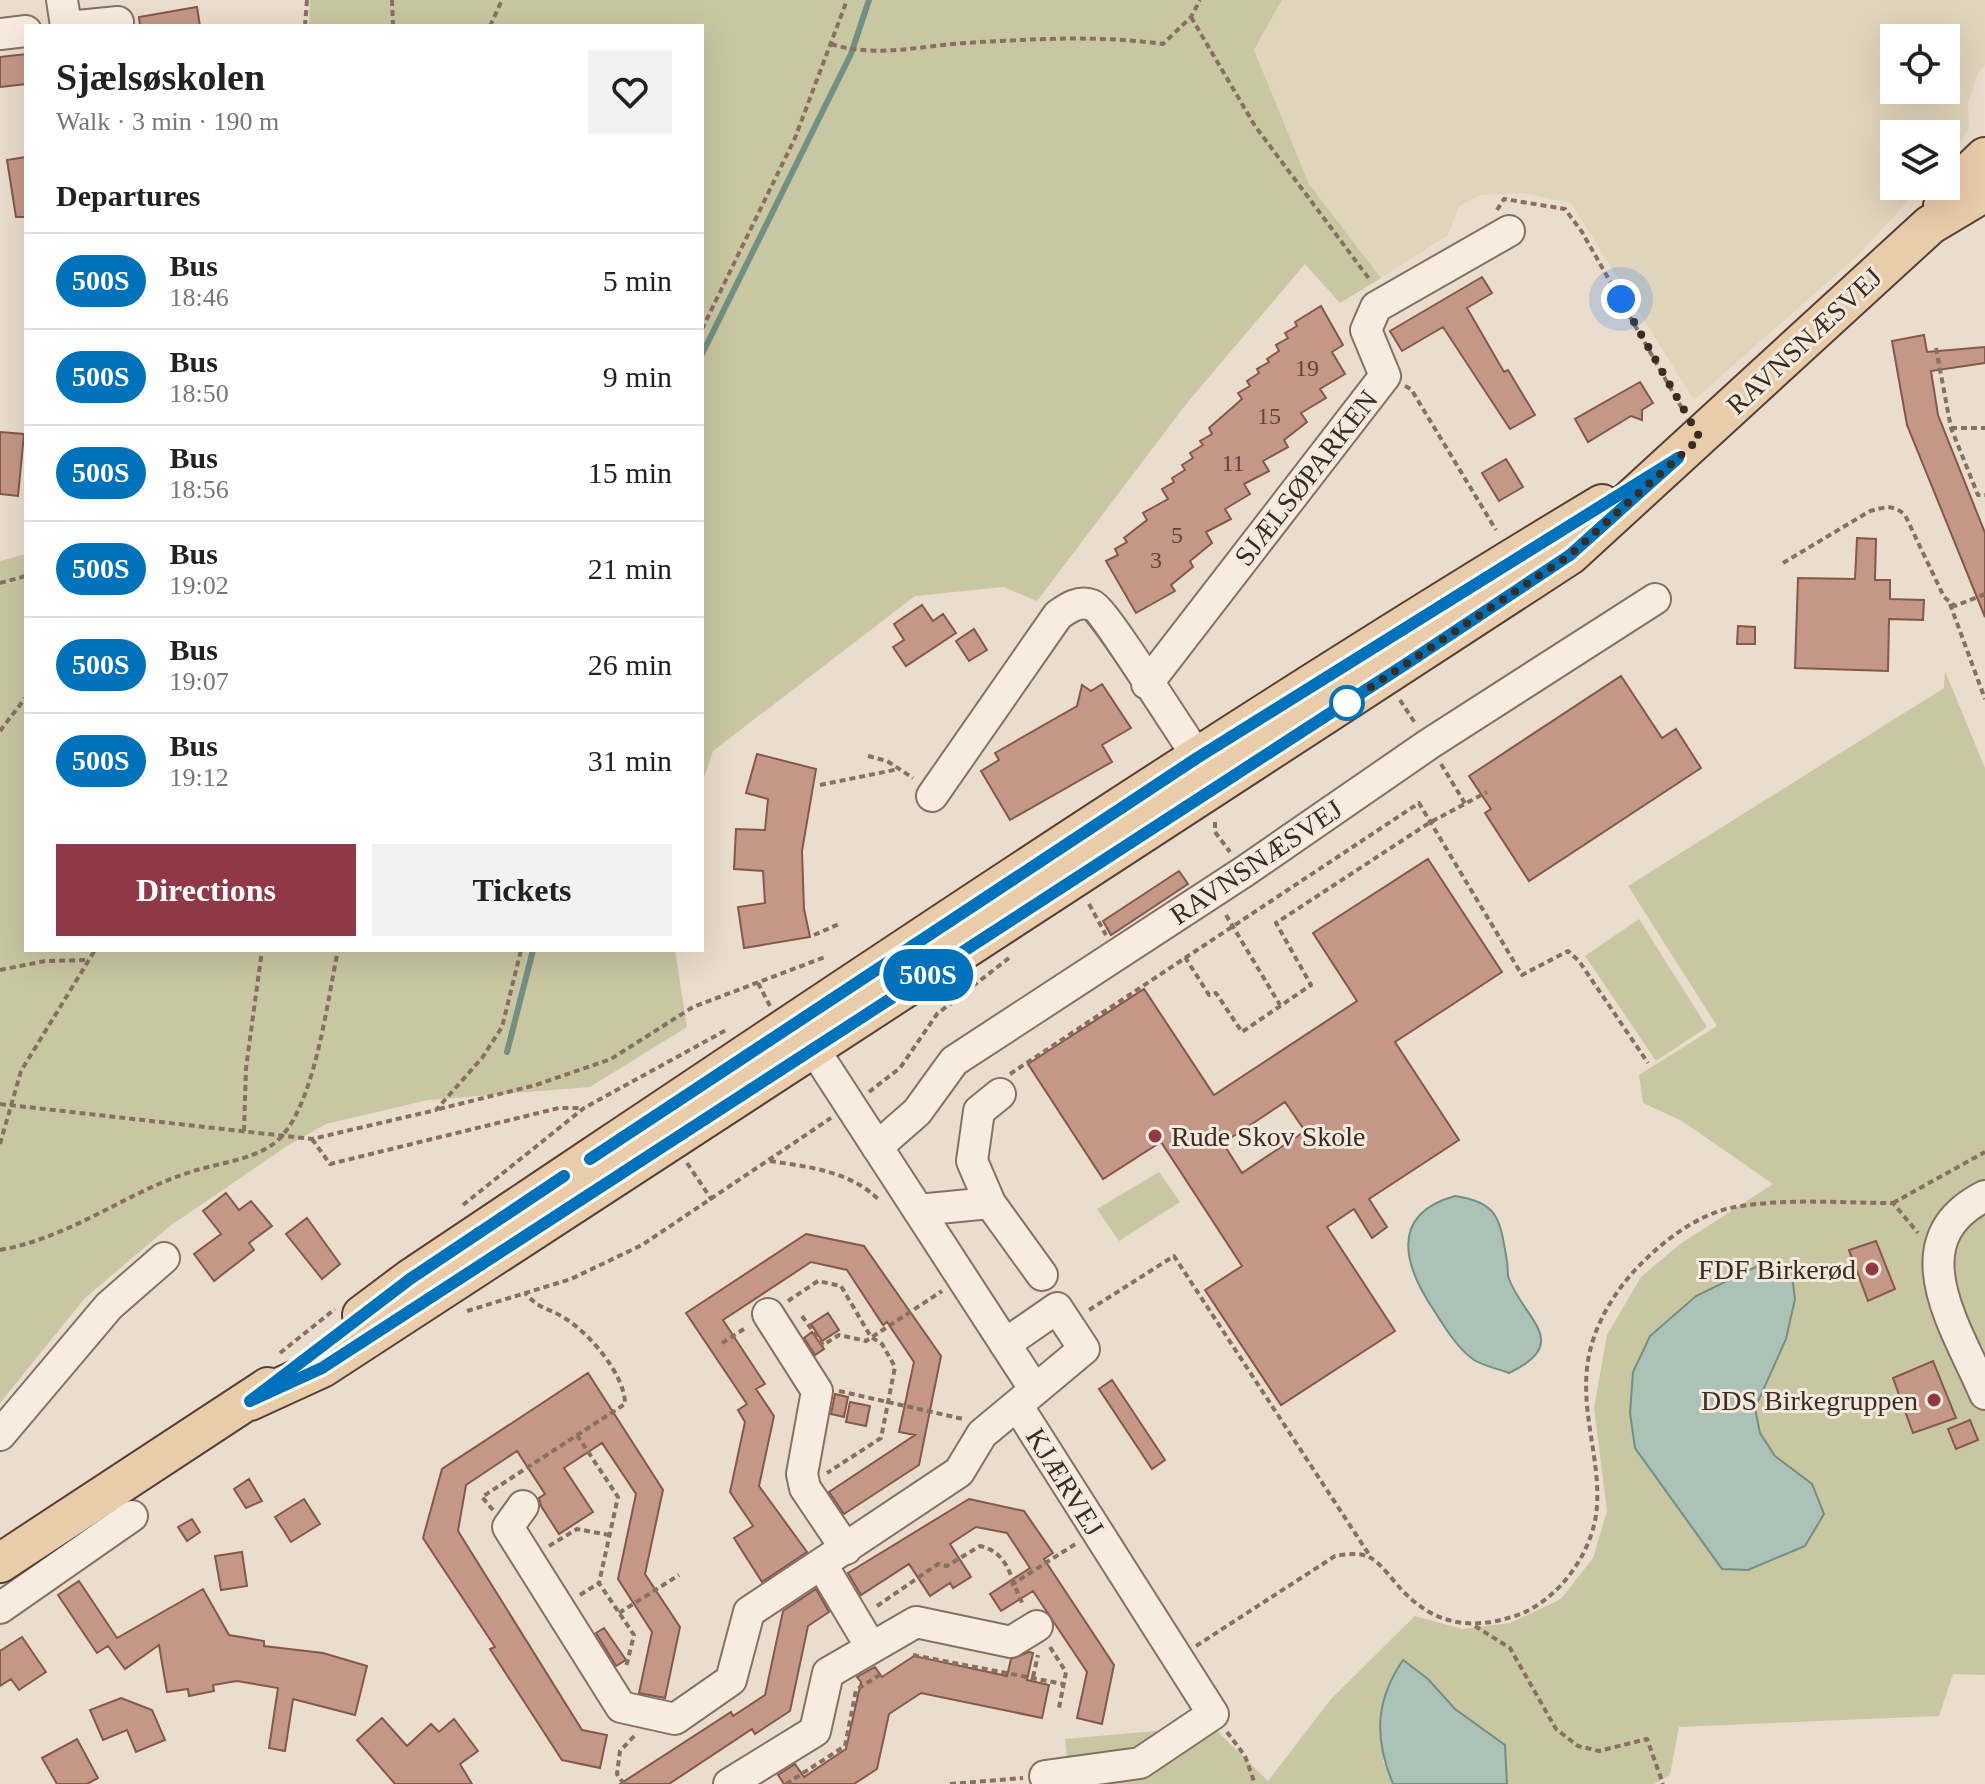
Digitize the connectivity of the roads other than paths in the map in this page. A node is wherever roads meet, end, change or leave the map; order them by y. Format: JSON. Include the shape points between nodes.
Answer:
{"nodes":[{"id":1,"x":62,"y":0,"type":"edge"},
{"id":2,"x":117,"y":16,"type":"edge"},
{"id":3,"x":66,"y":24,"type":"edge"},
{"id":4,"x":86,"y":24,"type":"edge"},
{"id":5,"x":24,"y":31,"type":"edge"},
{"id":6,"x":0,"y":34,"type":"edge"},
{"id":7,"x":1985,"y":157,"type":"edge"},
{"id":8,"x":1985,"y":192,"type":"edge"},
{"id":9,"x":1930,"y":225,"type":"junction"},
{"id":10,"x":1509,"y":231,"type":"road end"},
{"id":11,"x":1689,"y":448,"type":"junction"},
{"id":12,"x":1655,"y":599,"type":"dead end"},
{"id":13,"x":1147,"y":684,"type":"junction"},
{"id":14,"x":1211,"y":785,"type":"junction"},
{"id":15,"x":934,"y":795,"type":"road end"},
{"id":16,"x":792,"y":1024,"type":"junction"},
{"id":17,"x":1000,"y":1094,"type":"road end"},
{"id":18,"x":877,"y":1147,"type":"junction"},
{"id":19,"x":1985,"y":1196,"type":"edge"},
{"id":20,"x":990,"y":1203,"type":"junction"},
{"id":21,"x":918,"y":1210,"type":"junction"},
{"id":22,"x":164,"y":1258,"type":"dead end"},
{"id":23,"x":1042,"y":1275,"type":"dead end"},
{"id":24,"x":781,"y":1318,"type":"road end"},
{"id":25,"x":1005,"y":1344,"type":"junction"},
{"id":26,"x":1985,"y":1394,"type":"edge"},
{"id":27,"x":1026,"y":1398,"type":"junction"},
{"id":28,"x":0,"y":1435,"type":"edge"},
{"id":29,"x":132,"y":1516,"type":"dead end"},
{"id":30,"x":516,"y":1517,"type":"road end"},
{"id":31,"x":58,"y":1525,"type":"junction"},
{"id":32,"x":79,"y":1556,"type":"junction"},
{"id":33,"x":834,"y":1557,"type":"junction"},
{"id":34,"x":0,"y":1563,"type":"edge"},
{"id":35,"x":0,"y":1608,"type":"edge"},
{"id":36,"x":1044,"y":1637,"type":"road end"},
{"id":37,"x":881,"y":1658,"type":"junction"},
{"id":38,"x":1045,"y":1776,"type":"road end"},
{"id":39,"x":729,"y":1784,"type":"edge"}],
"edges":[{"from":1,"to":3,"type":"street"},
{"from":2,"to":4,"type":"street"},
{"from":5,"to":6,"type":"street"},
{"from":7,"to":9,"type":"main road","name":"RAVNSNÆSVEJ","via":[[1959,182]]},
{"from":8,"to":9,"type":"main road","name":"RAVNSNÆSVEJ"},
{"from":9,"to":11,"type":"main road","name":"RAVNSNÆSVEJ"},
{"from":10,"to":13,"type":"street","name":"SJÆLSØPARKEN","via":[[1376,307],[1366,330],[1385,376]]},
{"from":11,"to":14,"type":"main road","name":"RAVNSNÆSVEJ"},
{"from":11,"to":14,"type":"main road","name":"RAVNSNÆSVEJ","via":[[1570,555],[1386,678]]},
{"from":12,"to":18,"type":"street","name":"RAVNSNÆSVEJ","via":[[954,1061],[917,1112]]},
{"from":13,"to":14,"type":"street"},
{"from":13,"to":15,"type":"street","via":[[1104,613],[1091,604],[1073,604],[1058,615]]},
{"from":14,"to":16,"type":"main road","name":"RAVNSNÆSVEJ"},
{"from":16,"to":18,"type":"street","name":"KJÆRVEJ"},
{"from":16,"to":31,"type":"main road","name":"RAVNSNÆSVEJ","via":[[410,1279],[250,1401]]},
{"from":17,"to":20,"type":"street","via":[[979,1111],[972,1161]]},
{"from":18,"to":21,"type":"street","name":"KJÆRVEJ"},
{"from":19,"to":26,"type":"street","via":[[1964,1207],[1946,1227],[1937,1256],[1939,1283]]},
{"from":20,"to":21,"type":"street"},
{"from":20,"to":23,"type":"street"},
{"from":21,"to":25,"type":"street","name":"KJÆRVEJ"},
{"from":22,"to":28,"type":"street","via":[[109,1306]]},
{"from":24,"to":33,"type":"street","via":[[817,1391],[802,1474]]},
{"from":25,"to":27,"type":"street","name":"KJÆRVEJ"},
{"from":25,"to":27,"type":"street","via":[[1057,1308],[1084,1349]]},
{"from":27,"to":33,"type":"street","via":[[982,1434],[959,1472]]},
{"from":27,"to":38,"type":"street","name":"KJÆRVEJ","via":[[1096,1531],[1213,1714],[1140,1763]]},
{"from":29,"to":32,"type":"street"},
{"from":30,"to":33,"type":"street","via":[[528,1559],[621,1707],[675,1719],[731,1680],[749,1612]]},
{"from":31,"to":32,"type":"street"},
{"from":31,"to":34,"type":"main road","name":"RAVNSNÆSVEJ"},
{"from":32,"to":35,"type":"street"},
{"from":33,"to":37,"type":"street","via":[[855,1620]]},
{"from":36,"to":37,"type":"street","via":[[1011,1642],[916,1622]]},
{"from":37,"to":39,"type":"street","via":[[828,1673],[815,1731]]}]}
